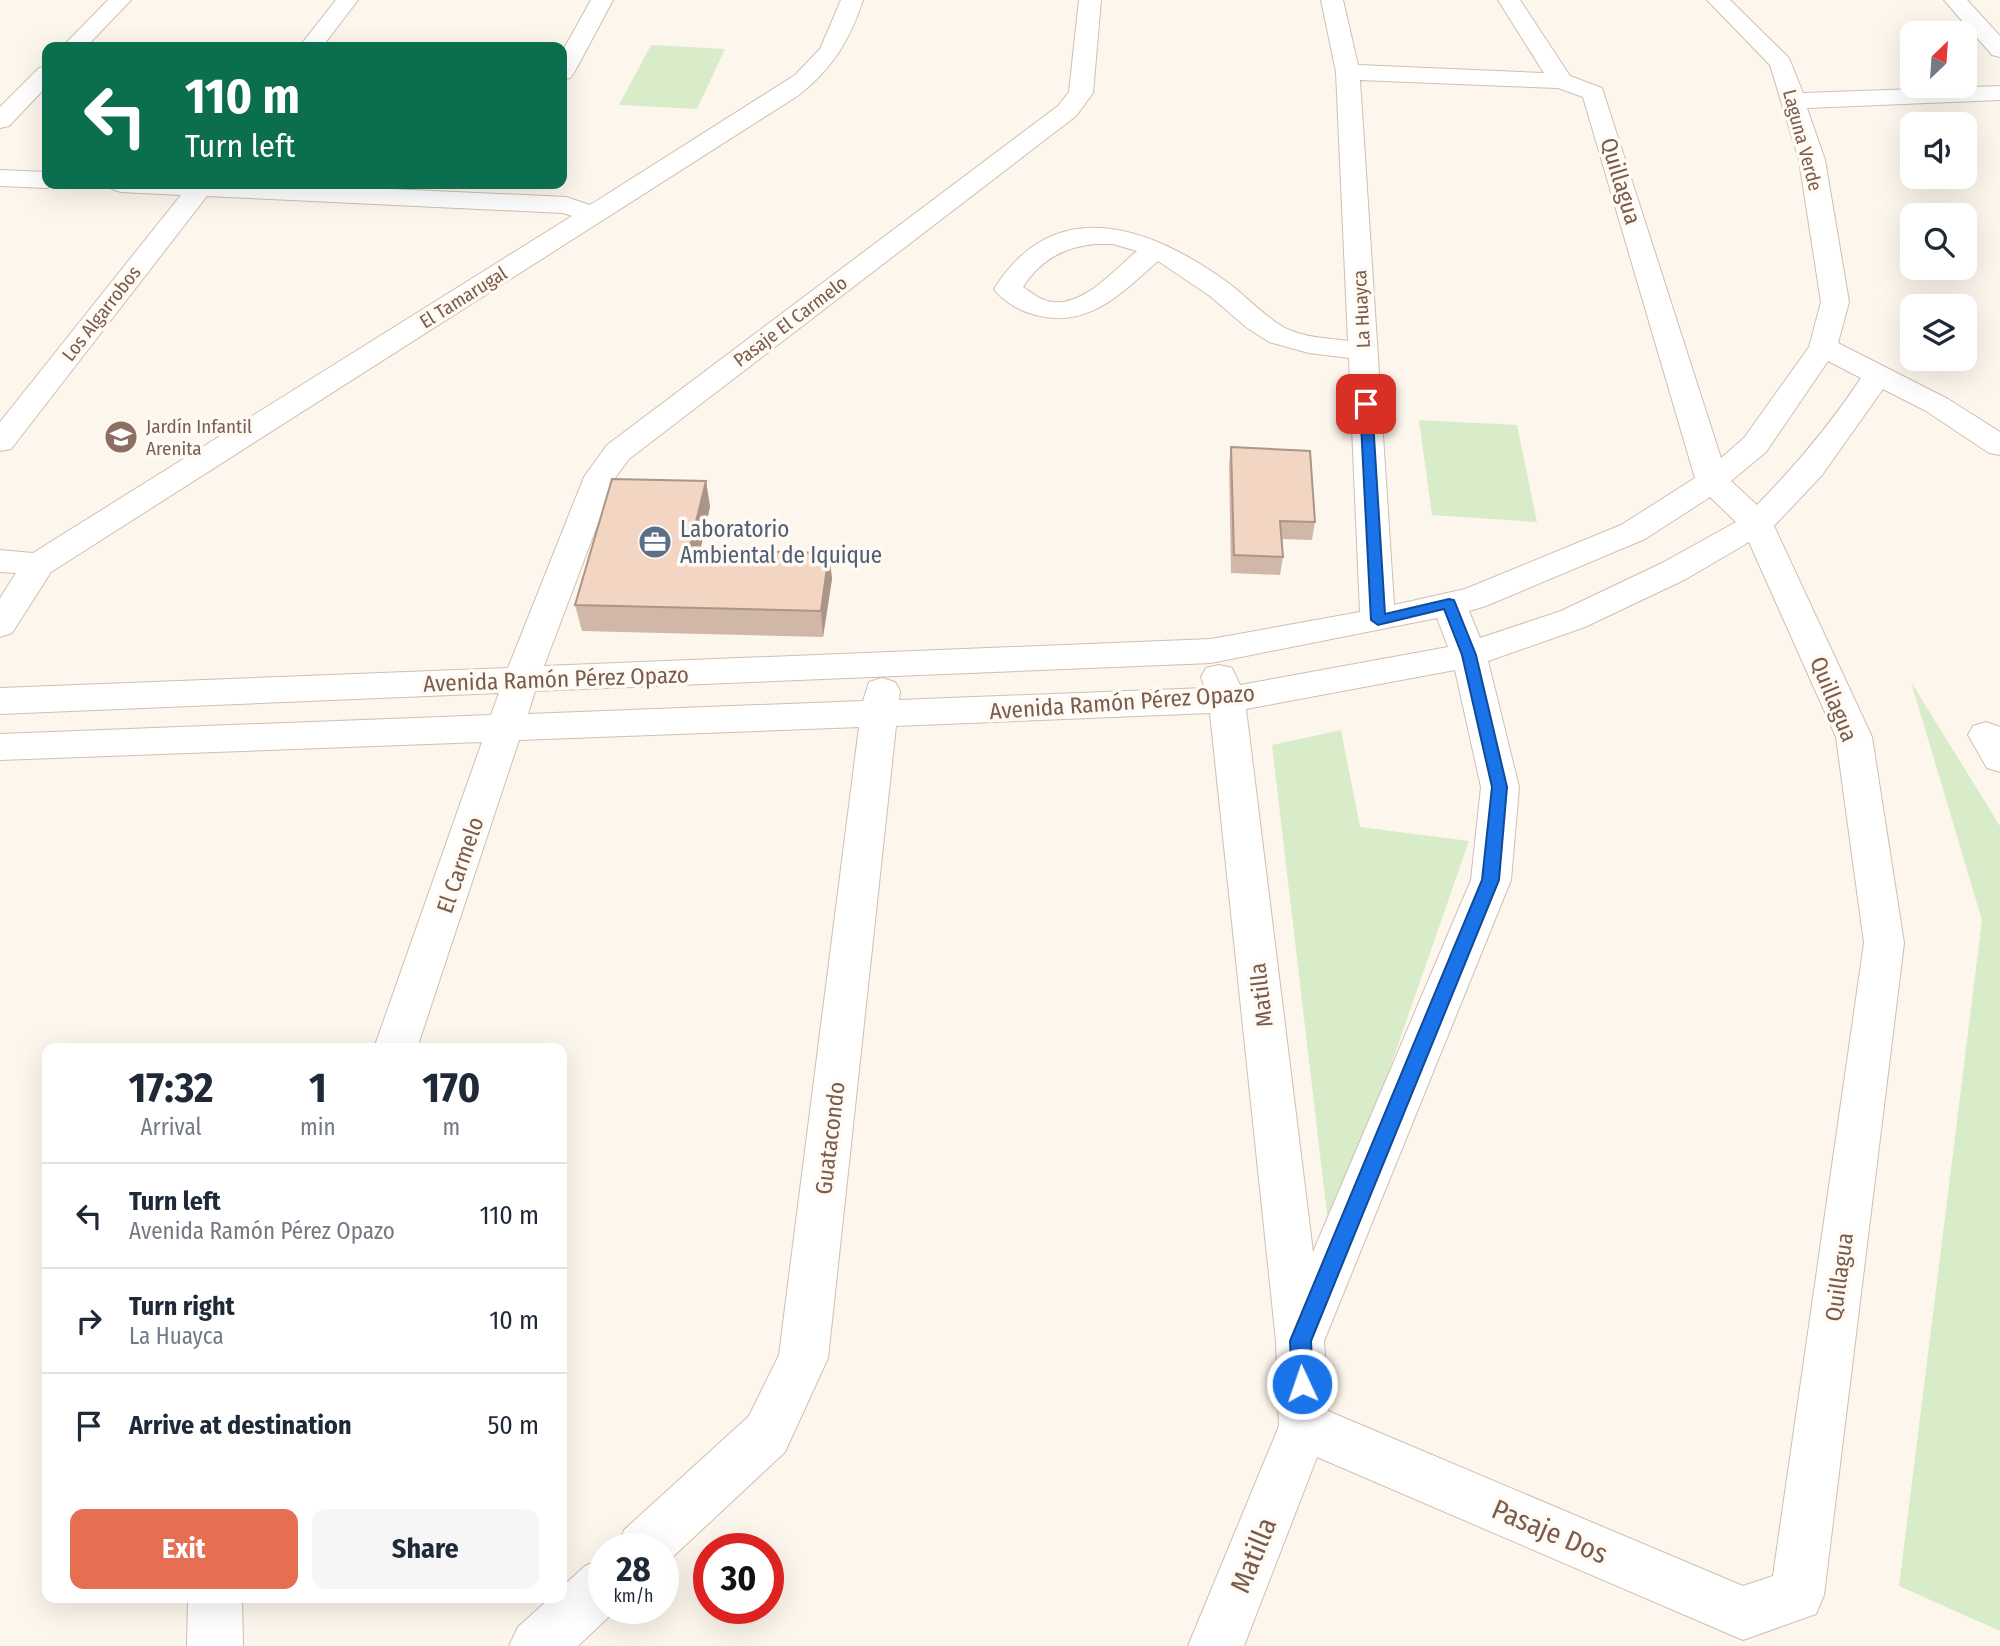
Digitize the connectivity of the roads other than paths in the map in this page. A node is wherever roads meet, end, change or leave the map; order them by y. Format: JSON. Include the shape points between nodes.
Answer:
{"nodes":[{"id":1,"x":120,"y":0,"type":"edge"},
{"id":2,"x":347,"y":0,"type":"edge"},
{"id":3,"x":602,"y":0,"type":"edge"},
{"id":4,"x":852,"y":0,"type":"edge"},
{"id":5,"x":1090,"y":0,"type":"edge"},
{"id":6,"x":1332,"y":0,"type":"edge"},
{"id":7,"x":1509,"y":0,"type":"edge"},
{"id":8,"x":1718,"y":0,"type":"edge"},
{"id":9,"x":1955,"y":0,"type":"edge"},
{"id":10,"x":78,"y":42,"type":"edge"},
{"id":11,"x":314,"y":42,"type":"edge"},
{"id":12,"x":2000,"y":50,"type":"edge"},
{"id":13,"x":567,"y":64,"type":"edge"},
{"id":14,"x":1348,"y":72,"type":"junction"},
{"id":15,"x":42,"y":78,"type":"edge"},
{"id":16,"x":1561,"y":81,"type":"junction"},
{"id":17,"x":2000,"y":93,"type":"edge"},
{"id":18,"x":1793,"y":101,"type":"junction"},
{"id":19,"x":0,"y":121,"type":"edge"},
{"id":20,"x":0,"y":178,"type":"edge"},
{"id":21,"x":42,"y":180,"type":"edge"},
{"id":22,"x":199,"y":189,"type":"edge"},
{"id":23,"x":327,"y":189,"type":"edge"},
{"id":24,"x":496,"y":193,"type":"edge"},
{"id":25,"x":594,"y":215,"type":"junction"},
{"id":26,"x":1156,"y":250,"type":"junction"},
{"id":27,"x":1824,"y":347,"type":"junction"},
{"id":28,"x":1363,"y":351,"type":"junction"},
{"id":29,"x":1878,"y":375,"type":"junction"},
{"id":30,"x":0,"y":442,"type":"edge"},
{"id":31,"x":2000,"y":446,"type":"edge"},
{"id":32,"x":1712,"y":481,"type":"junction"},
{"id":33,"x":1757,"y":524,"type":"junction"},
{"id":34,"x":0,"y":561,"type":"edge"},
{"id":35,"x":40,"y":564,"type":"junction"},
{"id":36,"x":1449,"y":604,"type":"junction"},
{"id":37,"x":1378,"y":620,"type":"junction"},
{"id":38,"x":0,"y":625,"type":"edge"},
{"id":39,"x":1210,"y":651,"type":"junction"},
{"id":40,"x":1469,"y":655,"type":"junction"},
{"id":41,"x":883,"y":665,"type":"junction"},
{"id":42,"x":521,"y":680,"type":"junction"},
{"id":43,"x":1227,"y":700,"type":"junction"},
{"id":44,"x":0,"y":701,"type":"edge"},
{"id":45,"x":880,"y":715,"type":"junction"},
{"id":46,"x":506,"y":728,"type":"junction"},
{"id":47,"x":0,"y":747,"type":"edge"},
{"id":48,"x":398,"y":1043,"type":"edge"},
{"id":49,"x":1300,"y":1341,"type":"junction"},
{"id":50,"x":1304,"y":1426,"type":"junction"},
{"id":51,"x":660,"y":1533,"type":"edge"},
{"id":52,"x":1797,"y":1595,"type":"joint"},
{"id":53,"x":588,"y":1600,"type":"edge"},
{"id":54,"x":215,"y":1603,"type":"edge"},
{"id":55,"x":215,"y":1646,"type":"edge"},
{"id":56,"x":537,"y":1646,"type":"edge"},
{"id":57,"x":1216,"y":1646,"type":"edge"}],
"edges":[{"from":1,"to":10,"type":"street"},
{"from":2,"to":11,"type":"street"},
{"from":3,"to":13,"type":"street"},
{"from":4,"to":25,"type":"street","name":"El Tamarugal","via":[[836,46],[810,76]]},
{"from":5,"to":42,"type":"street","name":"Pasaje El Carmelo","via":[[1081,93],[1067,111],[618,452],[600,477]]},
{"from":6,"to":14,"type":"street","name":"La Huayca"},
{"from":7,"to":16,"type":"street"},
{"from":8,"to":18,"type":"street","name":"Laguna Verde","via":[[1781,63]]},
{"from":9,"to":12,"type":"street"},
{"from":14,"to":16,"type":"street","name":"Quillagua"},
{"from":14,"to":28,"type":"street","name":"La Huayca"},
{"from":15,"to":19,"type":"street"},
{"from":16,"to":32,"type":"street","name":"Quillagua","via":[[1594,93]]},
{"from":17,"to":18,"type":"street"},
{"from":18,"to":27,"type":"street","name":"Laguna Verde","via":[[1812,160],[1835,302]]},
{"from":20,"to":21,"type":"street"},
{"from":22,"to":30,"type":"street","name":"Los Algarrobos"},
{"from":23,"to":24,"type":"street"},
{"from":24,"to":25,"type":"street","via":[[566,205]]},
{"from":25,"to":35,"type":"street","name":"El Tamarugal"},
{"from":26,"to":26,"type":"street","via":[[1132,240],[1099,235],[1066,238],[1039,251],[1009,289],[1026,304],[1049,313],[1082,309]]},
{"from":26,"to":28,"type":"street","via":[[1220,290],[1277,335]]},
{"from":27,"to":29,"type":"street"},
{"from":27,"to":32,"type":"street","name":"Avenida Ramón Pérez Opazo","via":[[1755,445]]},
{"from":28,"to":37,"type":"street","name":"La Huayca"},
{"from":29,"to":31,"type":"street","via":[[1937,405]]},
{"from":29,"to":33,"type":"street","name":"Avenida Ramón Pérez Opazo","via":[[1811,468]]},
{"from":32,"to":33,"type":"street","name":"Quillagua"},
{"from":32,"to":36,"type":"street","name":"Avenida Ramón Pérez Opazo","via":[[1633,532],[1474,598]]},
{"from":33,"to":40,"type":"street","name":"Avenida Ramón Pérez Opazo","via":[[1674,571],[1573,619]]},
{"from":33,"to":52,"type":"street","name":"Quillagua","via":[[1854,737],[1884,943]]},
{"from":34,"to":35,"type":"street"},
{"from":35,"to":38,"type":"street","name":"El Tamarugal"},
{"from":36,"to":37,"type":"street","name":"Avenida Ramón Pérez Opazo"},
{"from":36,"to":40,"type":"street","name":"Matilla"},
{"from":37,"to":39,"type":"street","name":"Avenida Ramón Pérez Opazo"},
{"from":39,"to":41,"type":"street","name":"Avenida Ramón Pérez Opazo"},
{"from":39,"to":43,"type":"street","name":"Matilla"},
{"from":40,"to":43,"type":"street","name":"Avenida Ramón Pérez Opazo"},
{"from":40,"to":49,"type":"street","name":"Matilla","via":[[1500,787],[1491,880]]},
{"from":41,"to":42,"type":"street","name":"Avenida Ramón Pérez Opazo"},
{"from":41,"to":45,"type":"street","name":"Guatacondo"},
{"from":42,"to":44,"type":"street","name":"Avenida Ramón Pérez Opazo"},
{"from":42,"to":46,"type":"street","name":"El Carmelo"},
{"from":43,"to":45,"type":"street","name":"Avenida Ramón Pérez Opazo"},
{"from":43,"to":49,"type":"street","name":"Matilla"},
{"from":45,"to":46,"type":"street","name":"Avenida Ramón Pérez Opazo"},
{"from":45,"to":51,"type":"street","name":"Guatacondo","via":[[803,1359],[767,1434]]},
{"from":46,"to":47,"type":"street","name":"Avenida Ramón Pérez Opazo"},
{"from":46,"to":48,"type":"street","name":"El Carmelo"},
{"from":49,"to":50,"type":"street","name":"Matilla"},
{"from":50,"to":52,"type":"street","name":"Pasaje Dos","via":[[1743,1613]]},
{"from":50,"to":57,"type":"street","name":"Matilla"},
{"from":53,"to":56,"type":"street"},
{"from":54,"to":55,"type":"street"}]}
